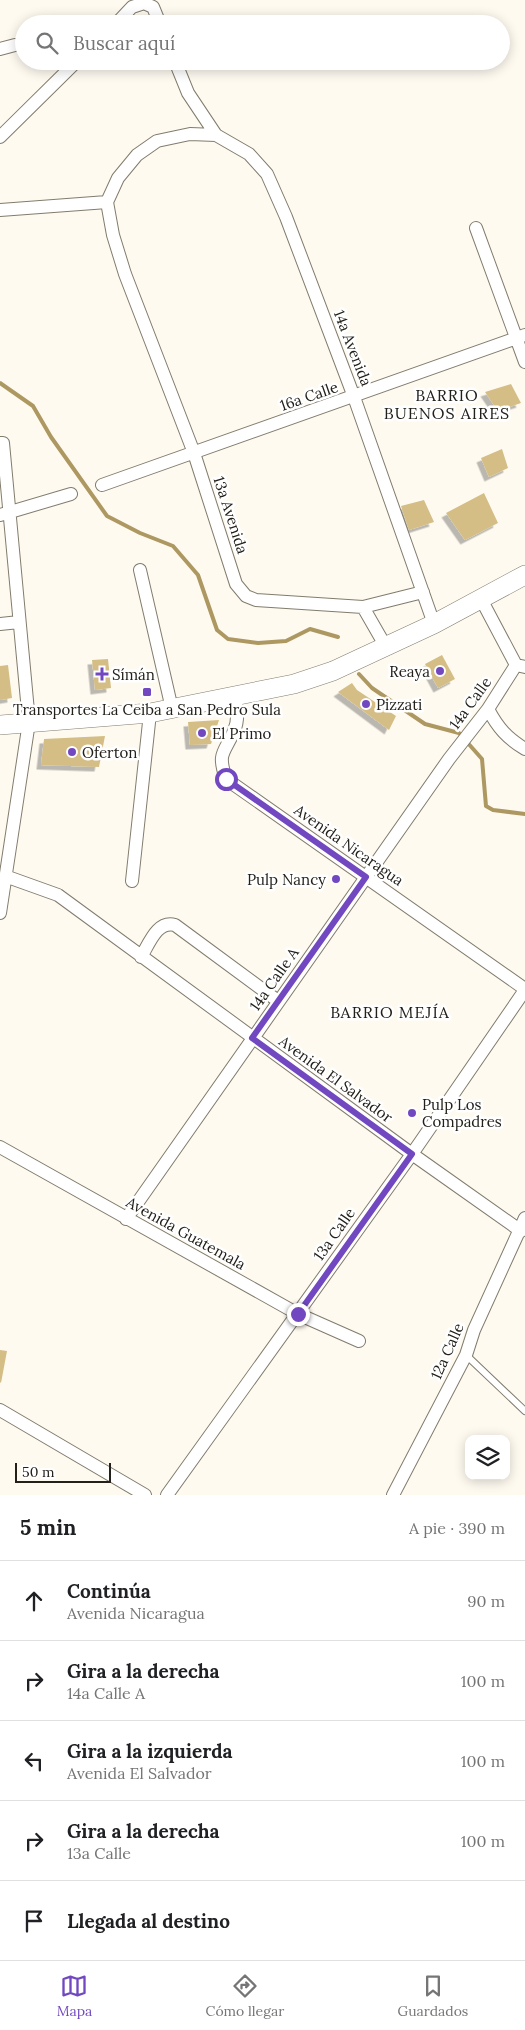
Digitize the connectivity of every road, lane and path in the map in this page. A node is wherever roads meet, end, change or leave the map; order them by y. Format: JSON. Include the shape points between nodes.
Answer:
{"nodes":[{"id":1,"x":124,"y":15,"type":"edge"},
{"id":2,"x":156,"y":15,"type":"edge"},
{"id":3,"x":15,"y":45,"type":"dead end"},
{"id":4,"x":0,"y":49,"type":"edge"},
{"id":5,"x":68,"y":70,"type":"edge"},
{"id":6,"x":179,"y":70,"type":"edge"},
{"id":7,"x":216,"y":135,"type":"junction"},
{"id":8,"x":0,"y":137,"type":"edge"},
{"id":9,"x":107,"y":202,"type":"junction"},
{"id":10,"x":0,"y":210,"type":"edge"},
{"id":11,"x":476,"y":228,"type":"dead end"},
{"id":12,"x":521,"y":337,"type":"edge"},
{"id":13,"x":525,"y":362,"type":"edge"},
{"id":14,"x":354,"y":397,"type":"junction"},
{"id":15,"x":1,"y":443,"type":"edge"},
{"id":16,"x":194,"y":453,"type":"junction"},
{"id":17,"x":102,"y":485,"type":"dead end"},
{"id":18,"x":71,"y":494,"type":"dead end"},
{"id":19,"x":5,"y":514,"type":"edge"},
{"id":20,"x":140,"y":570,"type":"dead end"},
{"id":21,"x":525,"y":575,"type":"edge"},
{"id":22,"x":423,"y":592,"type":"junction"},
{"id":23,"x":481,"y":599,"type":"junction"},
{"id":24,"x":363,"y":607,"type":"junction"},
{"id":25,"x":19,"y":622,"type":"junction"},
{"id":26,"x":0,"y":624,"type":"edge"},
{"id":27,"x":434,"y":624,"type":"junction"},
{"id":28,"x":386,"y":647,"type":"junction"},
{"id":29,"x":520,"y":666,"type":"edge"},
{"id":30,"x":236,"y":696,"type":"junction"},
{"id":31,"x":172,"y":709,"type":"junction"},
{"id":32,"x":488,"y":709,"type":"junction"},
{"id":33,"x":150,"y":713,"type":"junction"},
{"id":34,"x":29,"y":722,"type":"junction"},
{"id":35,"x":0,"y":725,"type":"edge"},
{"id":36,"x":525,"y":749,"type":"edge"},
{"id":37,"x":449,"y":759,"type":"joint"},
{"id":38,"x":5,"y":876,"type":"junction"},
{"id":39,"x":366,"y":877,"type":"junction"},
{"id":40,"x":132,"y":881,"type":"dead end"},
{"id":41,"x":0,"y":914,"type":"edge"},
{"id":42,"x":141,"y":957,"type":"junction"},
{"id":43,"x":525,"y":990,"type":"edge"},
{"id":44,"x":278,"y":1001,"type":"junction"},
{"id":45,"x":252,"y":1038,"type":"junction"},
{"id":46,"x":0,"y":1147,"type":"edge"},
{"id":47,"x":412,"y":1154,"type":"junction"},
{"id":48,"x":126,"y":1219,"type":"junction"},
{"id":49,"x":523,"y":1224,"type":"edge"},
{"id":50,"x":298,"y":1314,"type":"junction"},
{"id":51,"x":359,"y":1341,"type":"dead end"},
{"id":52,"x":466,"y":1355,"type":"junction"},
{"id":53,"x":0,"y":1410,"type":"edge"},
{"id":54,"x":525,"y":1411,"type":"edge"},
{"id":55,"x":145,"y":1495,"type":"edge"},
{"id":56,"x":167,"y":1495,"type":"edge"},
{"id":57,"x":393,"y":1495,"type":"edge"}],
"edges":[{"from":1,"to":2,"type":"street","via":[[132,7],[144,3],[153,7]]},
{"from":3,"to":4,"type":"street"},
{"from":5,"to":8,"type":"street"},
{"from":6,"to":7,"type":"street","via":[[188,93]]},
{"from":7,"to":9,"type":"street","via":[[190,134],[157,141],[137,155],[122,172]]},
{"from":7,"to":14,"type":"street","name":"14a Avenida","via":[[249,154],[267,174]]},
{"from":9,"to":10,"type":"street"},
{"from":9,"to":16,"type":"street","name":"13a Avenida","via":[[125,274]]},
{"from":11,"to":12,"type":"street"},
{"from":12,"to":13,"type":"street"},
{"from":12,"to":14,"type":"street","name":"16a Calle"},
{"from":14,"to":16,"type":"street","name":"16a Calle"},
{"from":14,"to":22,"type":"street","name":"14a Avenida"},
{"from":15,"to":19,"type":"street"},
{"from":16,"to":17,"type":"street","name":"16a Calle"},
{"from":16,"to":24,"type":"street","name":"13a Avenida","via":[[236,584],[242,593],[256,600]]},
{"from":18,"to":19,"type":"street"},
{"from":19,"to":25,"type":"street"},
{"from":20,"to":31,"type":"street"},
{"from":21,"to":23,"type":"main road"},
{"from":22,"to":24,"type":"street","name":"13a Avenida"},
{"from":22,"to":27,"type":"street","name":"14a Avenida"},
{"from":23,"to":27,"type":"main road"},
{"from":23,"to":29,"type":"street"},
{"from":24,"to":28,"type":"street"},
{"from":25,"to":26,"type":"street"},
{"from":25,"to":34,"type":"street"},
{"from":27,"to":28,"type":"main road"},
{"from":28,"to":30,"type":"main road","via":[[333,671]]},
{"from":29,"to":32,"type":"street","name":"14a Calle"},
{"from":30,"to":31,"type":"main road"},
{"from":30,"to":39,"type":"street","name":"Avenida Nicaragua","via":[[238,716],[234,731],[223,748],[221,764],[226,779]]},
{"from":31,"to":33,"type":"main road"},
{"from":32,"to":36,"type":"street","via":[[508,739]]},
{"from":32,"to":37,"type":"street","name":"14a Calle"},
{"from":33,"to":34,"type":"main road"},
{"from":33,"to":40,"type":"street"},
{"from":34,"to":35,"type":"main road"},
{"from":34,"to":38,"type":"street"},
{"from":37,"to":39,"type":"street","name":"14a Calle A"},
{"from":38,"to":41,"type":"street"},
{"from":38,"to":42,"type":"street","name":"Avenida El Salvador","via":[[58,895]]},
{"from":39,"to":43,"type":"street","name":"Avenida Nicaragua"},
{"from":39,"to":44,"type":"street","name":"14a Calle A"},
{"from":42,"to":44,"type":"street","via":[[160,927],[168,923],[175,925]]},
{"from":42,"to":45,"type":"street","name":"Avenida El Salvador"},
{"from":43,"to":47,"type":"street","name":"13a Calle"},
{"from":44,"to":45,"type":"street","name":"14a Calle A"},
{"from":45,"to":47,"type":"street","name":"Avenida El Salvador"},
{"from":45,"to":48,"type":"street","name":"14a Calle A"},
{"from":46,"to":48,"type":"street","name":"Avenida Guatemala"},
{"from":47,"to":49,"type":"street","name":"Avenida El Salvador"},
{"from":47,"to":50,"type":"street","name":"13a Calle"},
{"from":48,"to":50,"type":"street","name":"Avenida Guatemala"},
{"from":49,"to":52,"type":"street","name":"12a Calle","via":[[474,1330]]},
{"from":50,"to":51,"type":"street","name":"Avenida Guatemala"},
{"from":50,"to":56,"type":"street","name":"13a Calle"},
{"from":52,"to":54,"type":"lane"},
{"from":52,"to":57,"type":"street","name":"12a Calle"},
{"from":53,"to":55,"type":"street"}]}
